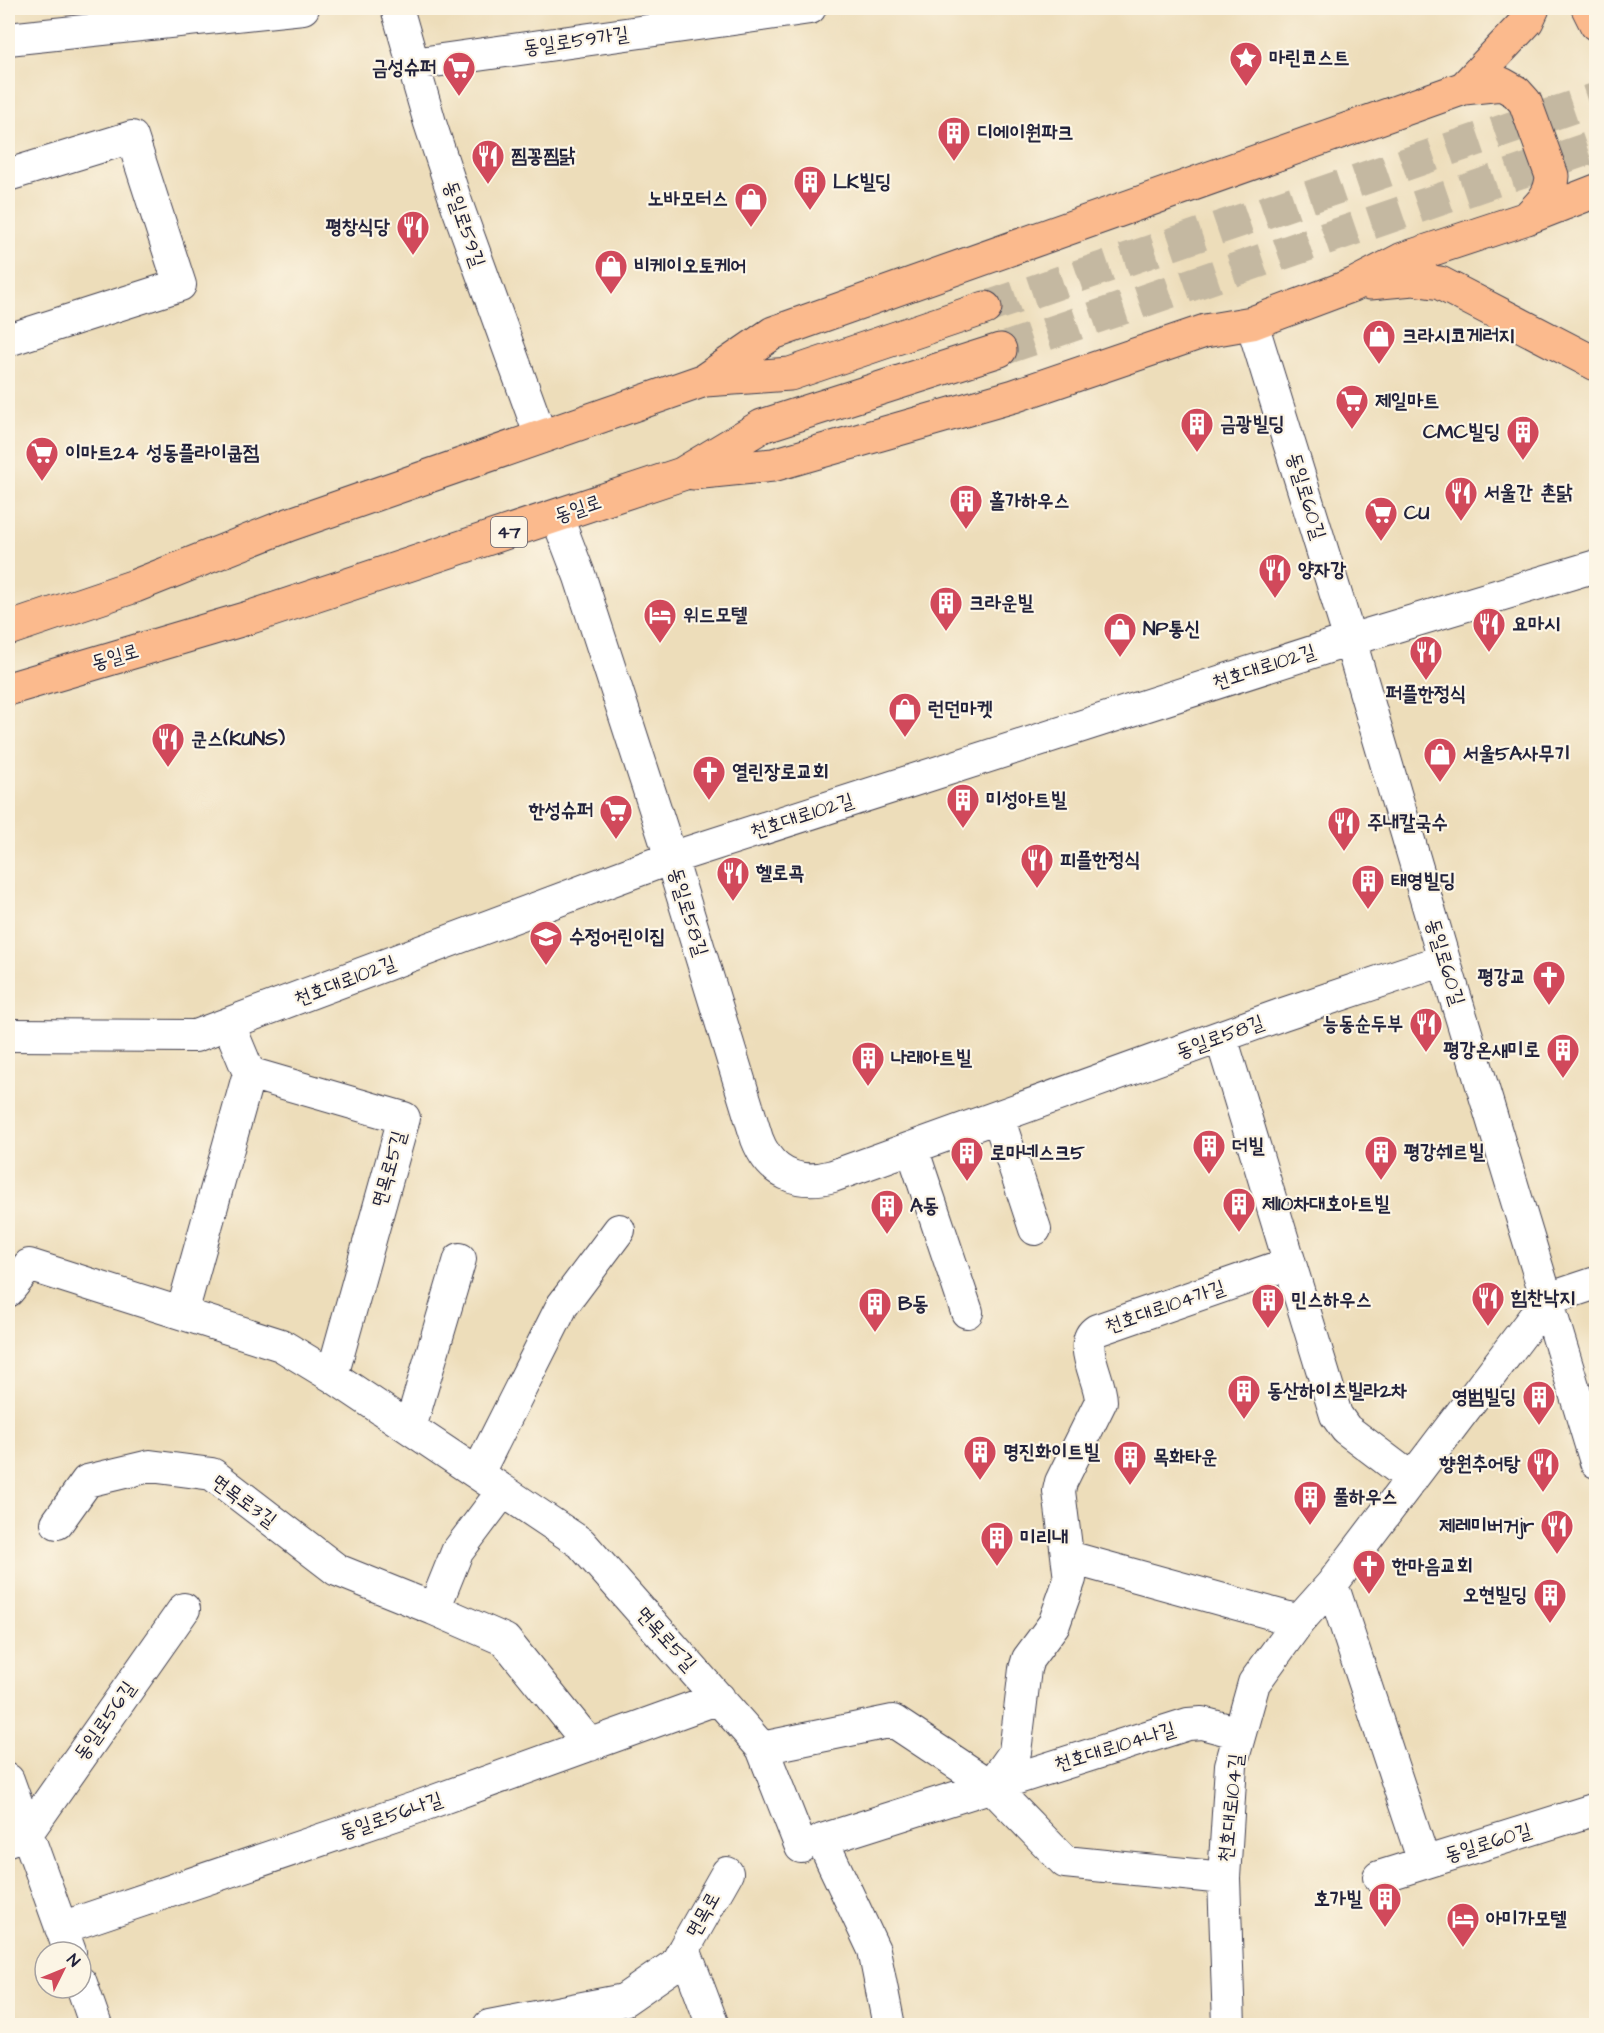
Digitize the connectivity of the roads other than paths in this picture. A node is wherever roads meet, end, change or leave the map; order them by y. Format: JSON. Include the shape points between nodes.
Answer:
{"nodes":[{"id":1,"x":303,"y":8,"type":"edge"},
{"id":2,"x":397,"y":8,"type":"edge"},
{"id":3,"x":810,"y":8,"type":"edge"},
{"id":4,"x":1533,"y":8,"type":"edge"},
{"id":5,"x":1588,"y":8,"type":"edge"},
{"id":6,"x":1596,"y":24,"type":"edge"},
{"id":7,"x":8,"y":39,"type":"edge"},
{"id":8,"x":413,"y":64,"type":"junction"},
{"id":9,"x":1464,"y":88,"type":"junction"},
{"id":10,"x":8,"y":175,"type":"edge"},
{"id":11,"x":1596,"y":190,"type":"edge"},
{"id":12,"x":1527,"y":218,"type":"junction"},
{"id":13,"x":1353,"y":285,"type":"junction"},
{"id":14,"x":986,"y":308,"type":"tunnel mouth"},
{"id":15,"x":1252,"y":324,"type":"junction"},
{"id":16,"x":8,"y":340,"type":"edge"},
{"id":17,"x":1000,"y":350,"type":"tunnel mouth"},
{"id":18,"x":1596,"y":364,"type":"edge"},
{"id":19,"x":705,"y":380,"type":"junction"},
{"id":20,"x":541,"y":437,"type":"junction"},
{"id":21,"x":682,"y":474,"type":"junction"},
{"id":22,"x":557,"y":517,"type":"junction"},
{"id":23,"x":1596,"y":566,"type":"edge"},
{"id":24,"x":8,"y":629,"type":"edge"},
{"id":25,"x":1350,"y":640,"type":"junction"},
{"id":26,"x":8,"y":689,"type":"edge"},
{"id":27,"x":671,"y":858,"type":"junction"},
{"id":28,"x":1444,"y":960,"type":"junction"},
{"id":29,"x":229,"y":1025,"type":"junction"},
{"id":30,"x":8,"y":1035,"type":"edge"},
{"id":31,"x":1221,"y":1037,"type":"junction"},
{"id":32,"x":249,"y":1073,"type":"junction"},
{"id":33,"x":998,"y":1117,"type":"junction"},
{"id":34,"x":912,"y":1148,"type":"junction"},
{"id":35,"x":1035,"y":1229,"type":"dead end"},
{"id":36,"x":619,"y":1230,"type":"dead end"},
{"id":37,"x":460,"y":1258,"type":"dead end"},
{"id":38,"x":1290,"y":1263,"type":"junction"},
{"id":39,"x":1596,"y":1283,"type":"edge"},
{"id":40,"x":8,"y":1291,"type":"edge"},
{"id":41,"x":1548,"y":1299,"type":"junction"},
{"id":42,"x":967,"y":1312,"type":"dead end"},
{"id":43,"x":182,"y":1313,"type":"junction"},
{"id":44,"x":332,"y":1376,"type":"junction"},
{"id":45,"x":410,"y":1428,"type":"junction"},
{"id":46,"x":1596,"y":1462,"type":"edge"},
{"id":47,"x":1412,"y":1479,"type":"junction"},
{"id":48,"x":490,"y":1482,"type":"junction"},
{"id":49,"x":57,"y":1523,"type":"dead end"},
{"id":50,"x":1068,"y":1557,"type":"junction"},
{"id":51,"x":1332,"y":1584,"type":"junction"},
{"id":52,"x":183,"y":1609,"type":"dead end"},
{"id":53,"x":434,"y":1609,"type":"junction"},
{"id":54,"x":1299,"y":1621,"type":"junction"},
{"id":55,"x":719,"y":1698,"type":"junction"},
{"id":56,"x":1240,"y":1733,"type":"junction"},
{"id":57,"x":590,"y":1745,"type":"junction"},
{"id":58,"x":762,"y":1748,"type":"junction"},
{"id":59,"x":8,"y":1780,"type":"edge"},
{"id":60,"x":991,"y":1786,"type":"junction"},
{"id":61,"x":1596,"y":1809,"type":"edge"},
{"id":62,"x":17,"y":1836,"type":"edge"},
{"id":63,"x":812,"y":1844,"type":"junction"},
{"id":64,"x":1424,"y":1862,"type":"junction"},
{"id":65,"x":727,"y":1873,"type":"dead end"},
{"id":66,"x":1379,"y":1877,"type":"dead end"},
{"id":67,"x":1224,"y":1878,"type":"junction"},
{"id":68,"x":65,"y":1940,"type":"edge"},
{"id":69,"x":684,"y":1949,"type":"junction"},
{"id":70,"x":87,"y":2000,"type":"edge"},
{"id":71,"x":96,"y":2025,"type":"edge"},
{"id":72,"x":489,"y":2025,"type":"edge"},
{"id":73,"x":714,"y":2025,"type":"edge"},
{"id":74,"x":889,"y":2025,"type":"edge"},
{"id":75,"x":1229,"y":2025,"type":"edge"}],
"edges":[{"from":1,"to":7,"type":"street"},
{"from":2,"to":8,"type":"street","name":"동일로59길"},
{"from":3,"to":8,"type":"street","name":"동일로59가길"},
{"from":4,"to":9,"type":"main road","via":[[1527,21]]},
{"from":5,"to":6,"type":"main road"},
{"from":8,"to":20,"type":"street","name":"동일로59길","via":[[457,205]]},
{"from":9,"to":12,"type":"main road","via":[[1502,84],[1525,102],[1552,176],[1545,199]]},
{"from":9,"to":19,"type":"main road","via":[[773,333]]},
{"from":10,"to":16,"type":"street","via":[[132,137],[180,285]]},
{"from":11,"to":12,"type":"main road"},
{"from":12,"to":13,"type":"main road","via":[[1403,259]]},
{"from":13,"to":15,"type":"main road"},
{"from":13,"to":18,"type":"main road","via":[[1413,279],[1440,283]]},
{"from":14,"to":19,"type":"main road","via":[[790,374]]},
{"from":15,"to":21,"type":"main road","via":[[1205,331],[1014,396],[773,465]]},
{"from":15,"to":25,"type":"street","name":"동일로60길"},
{"from":17,"to":21,"type":"main road","name":"동일로","number":"47","via":[[762,426]]},
{"from":19,"to":20,"type":"main road"},
{"from":20,"to":24,"type":"main road"},
{"from":21,"to":22,"type":"main road","name":"동일로","number":"47"},
{"from":22,"to":26,"type":"main road","name":"동일로","number":"47","via":[[251,617]]},
{"from":22,"to":27,"type":"street","name":"동일로58길"},
{"from":23,"to":25,"type":"street","name":"천호대로102길"},
{"from":25,"to":27,"type":"street","name":"천호대로102길"},
{"from":25,"to":28,"type":"street","name":"동일로60길"},
{"from":27,"to":29,"type":"street","name":"천호대로102길"},
{"from":27,"to":34,"type":"street","name":"동일로58길","via":[[765,1156],[781,1171],[809,1181]]},
{"from":28,"to":31,"type":"street","name":"동일로58길"},
{"from":28,"to":41,"type":"street","name":"동일로60길"},
{"from":29,"to":30,"type":"street","name":"천호대로102길","via":[[195,1036]]},
{"from":29,"to":32,"type":"street"},
{"from":31,"to":33,"type":"street","name":"동일로58길"},
{"from":31,"to":38,"type":"street"},
{"from":32,"to":43,"type":"street"},
{"from":32,"to":44,"type":"street","name":"면목로5길","via":[[404,1118]]},
{"from":33,"to":34,"type":"street","name":"동일로58길"},
{"from":33,"to":35,"type":"street"},
{"from":34,"to":42,"type":"street"},
{"from":36,"to":48,"type":"street","via":[[562,1306]]},
{"from":37,"to":45,"type":"street"},
{"from":38,"to":47,"type":"street","via":[[1339,1421]]},
{"from":38,"to":50,"type":"street","name":"천호대로104가길","via":[[1097,1330],[1089,1338],[1101,1401],[1059,1491]]},
{"from":39,"to":41,"type":"street"},
{"from":40,"to":43,"type":"street","name":"면목로5길","via":[[29,1265]]},
{"from":41,"to":46,"type":"street","name":"동일로60길"},
{"from":41,"to":47,"type":"street","name":"천호대로104길"},
{"from":43,"to":44,"type":"street","name":"면목로5길","via":[[281,1345]]},
{"from":44,"to":45,"type":"street","name":"면목로5길"},
{"from":45,"to":48,"type":"street","name":"면목로5길"},
{"from":47,"to":51,"type":"street","name":"천호대로104길"},
{"from":48,"to":53,"type":"street"},
{"from":48,"to":55,"type":"street","name":"면목로5길","via":[[581,1543]]},
{"from":49,"to":53,"type":"street","name":"면목로3길","via":[[87,1481],[150,1466],[212,1474],[337,1570]]},
{"from":50,"to":54,"type":"street"},
{"from":50,"to":60,"type":"street","name":"천호대로104가길","via":[[1070,1579],[1054,1624],[1025,1669],[1015,1752]]},
{"from":51,"to":54,"type":"street","name":"천호대로104길"},
{"from":51,"to":64,"type":"street"},
{"from":52,"to":62,"type":"street","name":"동일로56길"},
{"from":53,"to":57,"type":"street","name":"면목로3길","via":[[505,1640]]},
{"from":54,"to":56,"type":"street","name":"천호대로104길","via":[[1254,1683]]},
{"from":55,"to":57,"type":"street","name":"동일로56나길"},
{"from":55,"to":58,"type":"street","name":"면목로5길"},
{"from":56,"to":60,"type":"street","name":"천호대로104나길","via":[[1202,1723],[1188,1724]]},
{"from":56,"to":67,"type":"street","name":"천호대로104길","via":[[1231,1765]]},
{"from":57,"to":68,"type":"street","name":"동일로56나길"},
{"from":58,"to":60,"type":"street","via":[[893,1721]]},
{"from":58,"to":63,"type":"street","name":"면목로5길"},
{"from":59,"to":62,"type":"street"},
{"from":60,"to":63,"type":"street","name":"천호대로104나길"},
{"from":60,"to":67,"type":"street","via":[[1065,1862]]},
{"from":61,"to":64,"type":"street","name":"동일로60길"},
{"from":62,"to":68,"type":"street"},
{"from":63,"to":74,"type":"street","name":"면목로5길","via":[[874,1950]]},
{"from":64,"to":66,"type":"street","name":"동일로60길"},
{"from":65,"to":69,"type":"street","name":"면목로"},
{"from":67,"to":75,"type":"street","name":"천호대로104길"},
{"from":69,"to":72,"type":"street","via":[[676,1964],[624,2000]]},
{"from":69,"to":73,"type":"street","name":"면목로"},
{"from":70,"to":71,"type":"street"}]}
